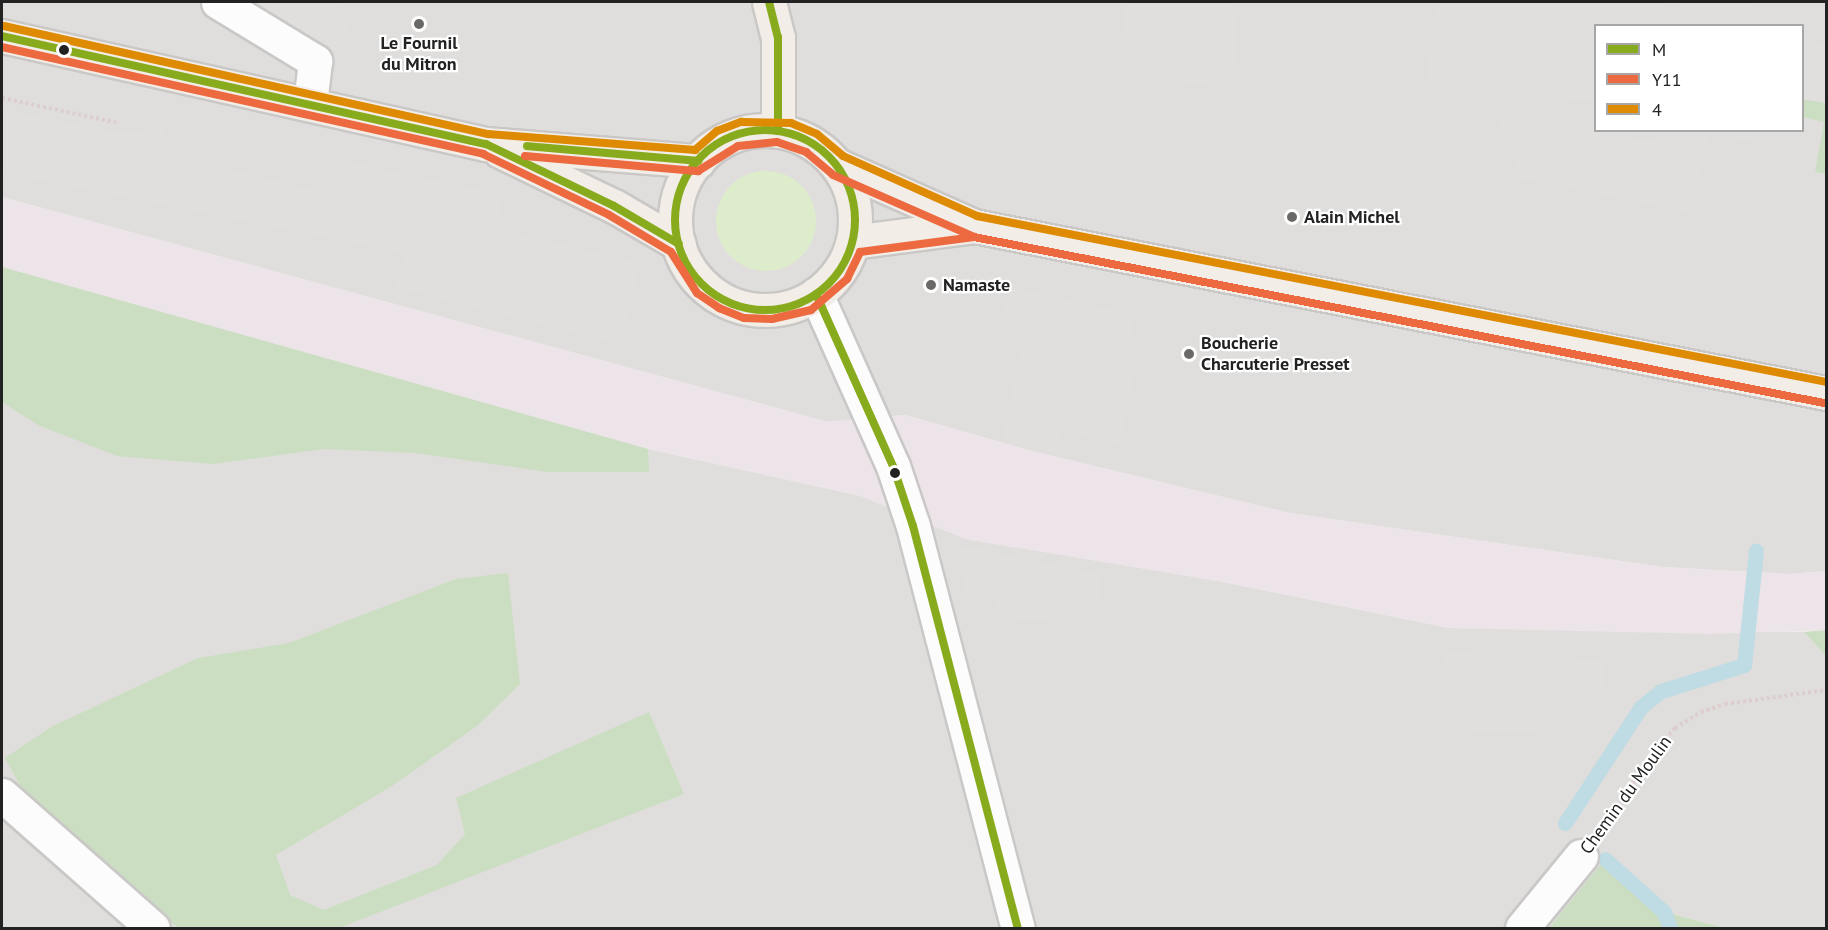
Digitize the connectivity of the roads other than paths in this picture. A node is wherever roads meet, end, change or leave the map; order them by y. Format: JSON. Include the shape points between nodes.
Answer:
{"nodes":[{"id":1,"x":218,"y":2,"type":"edge"},
{"id":2,"x":769,"y":2,"type":"edge"},
{"id":3,"x":2,"y":36,"type":"edge"},
{"id":4,"x":310,"y":104,"type":"junction"},
{"id":5,"x":778,"y":131,"type":"junction"},
{"id":6,"x":486,"y":144,"type":"junction"},
{"id":7,"x":698,"y":161,"type":"junction"},
{"id":8,"x":837,"y":165,"type":"junction"},
{"id":9,"x":974,"y":225,"type":"junction"},
{"id":10,"x":853,"y":242,"type":"junction"},
{"id":11,"x":679,"y":244,"type":"junction"},
{"id":12,"x":816,"y":294,"type":"junction"},
{"id":13,"x":1827,"y":393,"type":"edge"},
{"id":14,"x":2,"y":795,"type":"edge"},
{"id":15,"x":1581,"y":856,"type":"road end"},
{"id":16,"x":153,"y":928,"type":"edge"},
{"id":17,"x":1018,"y":928,"type":"edge"},
{"id":18,"x":1522,"y":928,"type":"edge"}],
"edges":[{"from":1,"to":4,"type":"street","via":[[315,61]]},
{"from":2,"to":5,"type":"main road","via":[[778,37]]},
{"from":3,"to":4,"type":"main road"},
{"from":4,"to":6,"type":"main road"},
{"from":5,"to":7,"type":"main road","via":[[734,136]]},
{"from":5,"to":8,"type":"main road","via":[[801,136]]},
{"from":6,"to":7,"type":"main road"},
{"from":6,"to":11,"type":"main road","via":[[614,206]]},
{"from":7,"to":11,"type":"main road","via":[[678,200],[675,222]]},
{"from":8,"to":9,"type":"main road"},
{"from":8,"to":10,"type":"main road","via":[[854,202]]},
{"from":9,"to":10,"type":"main road"},
{"from":9,"to":13,"type":"main road"},
{"from":10,"to":12,"type":"main road","via":[[839,272]]},
{"from":11,"to":12,"type":"main road","via":[[696,276],[713,293],[734,304],[771,309],[795,305]]},
{"from":12,"to":17,"type":"street","via":[[893,466],[913,526]]},
{"from":14,"to":16,"type":"street"},
{"from":15,"to":18,"type":"street","name":"Chemin du Moulin"}]}
